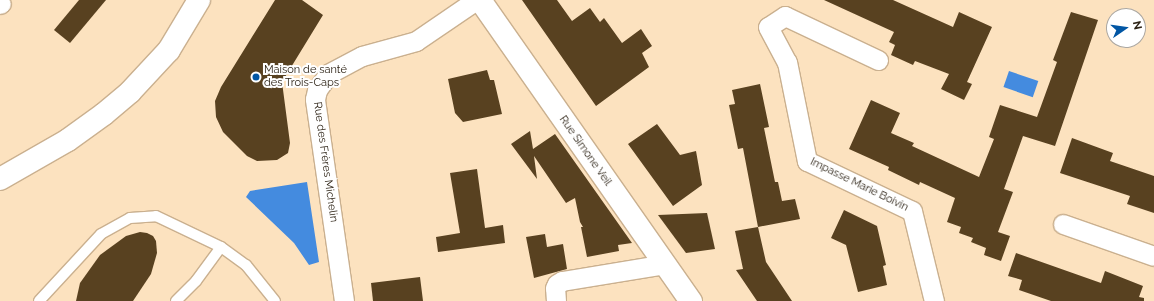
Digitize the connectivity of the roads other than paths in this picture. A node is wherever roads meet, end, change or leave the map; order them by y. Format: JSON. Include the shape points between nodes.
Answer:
{"nodes":[{"id":1,"x":199,"y":0,"type":"edge"},
{"id":2,"x":476,"y":0,"type":"edge"},
{"id":3,"x":480,"y":0,"type":"edge"},
{"id":4,"x":878,"y":60,"type":"dead end"},
{"id":5,"x":0,"y":179,"type":"edge"},
{"id":6,"x":1063,"y":224,"type":"dead end"},
{"id":7,"x":221,"y":247,"type":"junction"},
{"id":8,"x":1154,"y":256,"type":"edge"},
{"id":9,"x":665,"y":264,"type":"junction"},
{"id":10,"x":39,"y":301,"type":"edge"},
{"id":11,"x":176,"y":301,"type":"edge"},
{"id":12,"x":275,"y":301,"type":"edge"},
{"id":13,"x":344,"y":301,"type":"edge"},
{"id":14,"x":556,"y":301,"type":"edge"},
{"id":15,"x":691,"y":301,"type":"edge"},
{"id":16,"x":934,"y":301,"type":"edge"}],
"edges":[{"from":1,"to":5,"type":"main road","via":[[169,50],[126,96],[68,140]]},
{"from":2,"to":13,"type":"street","name":"Rue des Frères Michelin","via":[[416,41],[362,56],[328,74],[317,90],[315,99]]},
{"from":3,"to":9,"type":"main road","name":"Rue Simone Veil"},
{"from":4,"to":16,"type":"street","name":"Impasse Marie Boivin","via":[[785,16],[768,27],[787,62],[807,161],[912,211]]},
{"from":6,"to":8,"type":"street"},
{"from":7,"to":10,"type":"lane","via":[[156,216],[130,218],[101,234]]},
{"from":7,"to":11,"type":"lane","via":[[196,281]]},
{"from":7,"to":12,"type":"lane","via":[[246,265]]},
{"from":9,"to":14,"type":"street","via":[[562,281],[555,288]]},
{"from":9,"to":15,"type":"main road","name":"Rue Simone Veil"}]}
